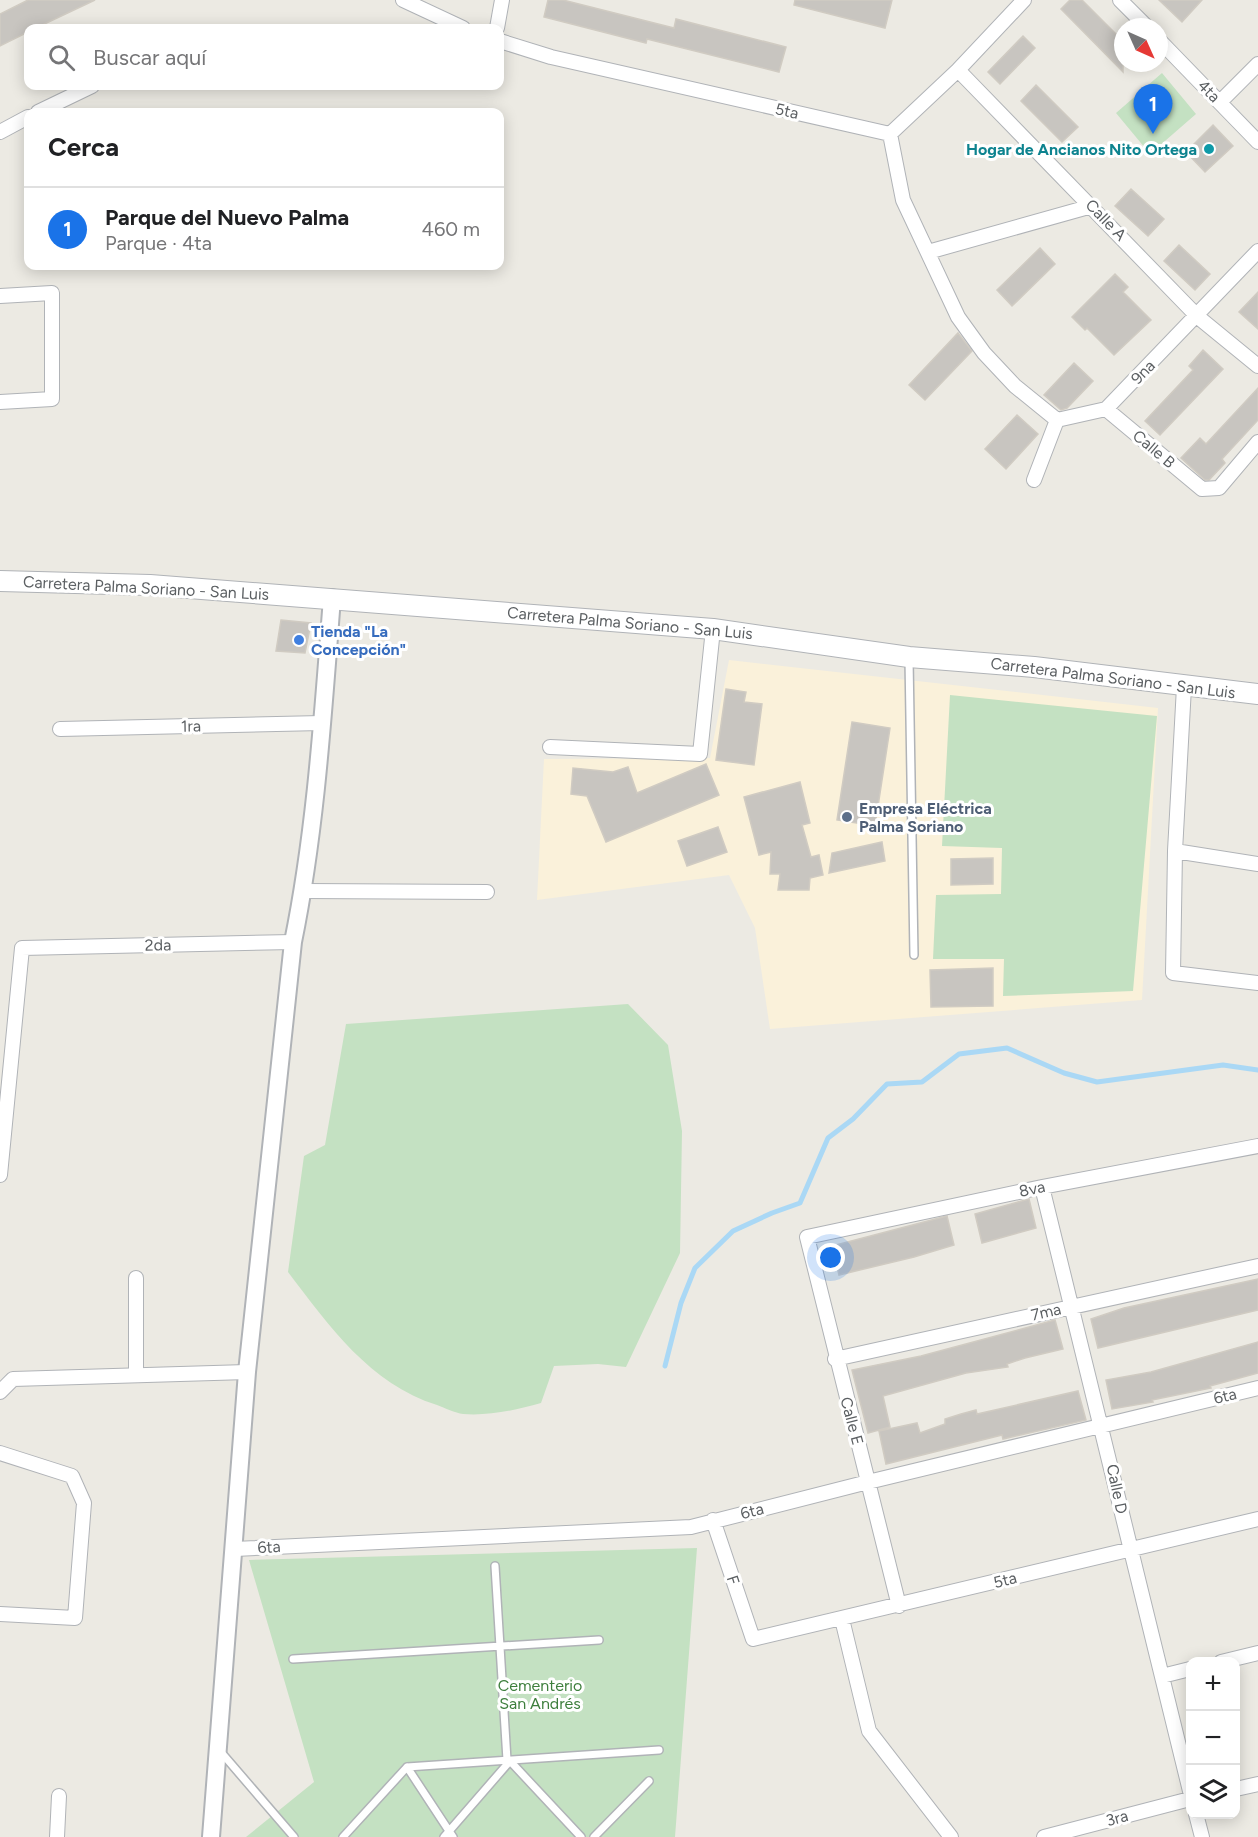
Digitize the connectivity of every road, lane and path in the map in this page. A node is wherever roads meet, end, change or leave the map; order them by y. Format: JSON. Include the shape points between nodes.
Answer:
{"nodes":[{"id":1,"x":403,"y":0,"type":"edge"},
{"id":2,"x":502,"y":0,"type":"edge"},
{"id":3,"x":1024,"y":0,"type":"edge"},
{"id":4,"x":1120,"y":0,"type":"edge"},
{"id":5,"x":1138,"y":18,"type":"edge"},
{"id":6,"x":454,"y":24,"type":"edge"},
{"id":7,"x":498,"y":24,"type":"edge"},
{"id":8,"x":504,"y":42,"type":"edge"},
{"id":9,"x":1168,"y":49,"type":"edge"},
{"id":10,"x":1258,"y":64,"type":"edge"},
{"id":11,"x":958,"y":70,"type":"junction"},
{"id":12,"x":84,"y":90,"type":"edge"},
{"id":13,"x":1220,"y":102,"type":"junction"},
{"id":14,"x":46,"y":108,"type":"edge"},
{"id":15,"x":24,"y":119,"type":"edge"},
{"id":16,"x":0,"y":132,"type":"edge"},
{"id":17,"x":890,"y":134,"type":"junction"},
{"id":18,"x":1258,"y":142,"type":"edge"},
{"id":19,"x":1092,"y":206,"type":"junction"},
{"id":20,"x":1258,"y":251,"type":"edge"},
{"id":21,"x":928,"y":252,"type":"junction"},
{"id":22,"x":0,"y":296,"type":"edge"},
{"id":23,"x":1198,"y":316,"type":"junction"},
{"id":24,"x":1258,"y":366,"type":"edge"},
{"id":25,"x":0,"y":402,"type":"edge"},
{"id":26,"x":1106,"y":409,"type":"junction"},
{"id":27,"x":1057,"y":420,"type":"junction"},
{"id":28,"x":1258,"y":442,"type":"edge"},
{"id":29,"x":1034,"y":480,"type":"dead end"},
{"id":30,"x":0,"y":581,"type":"edge"},
{"id":31,"x":332,"y":598,"type":"junction"},
{"id":32,"x":713,"y":628,"type":"junction"},
{"id":33,"x":909,"y":657,"type":"junction"},
{"id":34,"x":1184,"y":687,"type":"junction"},
{"id":35,"x":1258,"y":694,"type":"edge"},
{"id":36,"x":322,"y":723,"type":"junction"},
{"id":37,"x":60,"y":729,"type":"dead end"},
{"id":38,"x":550,"y":747,"type":"dead end"},
{"id":39,"x":1174,"y":851,"type":"junction"},
{"id":40,"x":1258,"y":864,"type":"edge"},
{"id":41,"x":304,"y":891,"type":"junction"},
{"id":42,"x":487,"y":892,"type":"dead end"},
{"id":43,"x":293,"y":942,"type":"junction"},
{"id":44,"x":914,"y":955,"type":"dead end"},
{"id":45,"x":1258,"y":983,"type":"edge"},
{"id":46,"x":1258,"y":1146,"type":"edge"},
{"id":47,"x":0,"y":1175,"type":"edge"},
{"id":48,"x":1042,"y":1186,"type":"junction"},
{"id":49,"x":807,"y":1237,"type":"joint"},
{"id":50,"x":1258,"y":1266,"type":"edge"},
{"id":51,"x":136,"y":1278,"type":"dead end"},
{"id":52,"x":1072,"y":1306,"type":"junction"},
{"id":53,"x":835,"y":1359,"type":"junction"},
{"id":54,"x":247,"y":1372,"type":"junction"},
{"id":55,"x":136,"y":1373,"type":"junction"},
{"id":56,"x":1258,"y":1388,"type":"edge"},
{"id":57,"x":0,"y":1392,"type":"edge"},
{"id":58,"x":1103,"y":1424,"type":"junction"},
{"id":59,"x":0,"y":1453,"type":"edge"},
{"id":60,"x":868,"y":1482,"type":"junction"},
{"id":61,"x":1258,"y":1519,"type":"edge"},
{"id":62,"x":713,"y":1520,"type":"junction"},
{"id":63,"x":235,"y":1549,"type":"junction"},
{"id":64,"x":1130,"y":1549,"type":"junction"},
{"id":65,"x":495,"y":1566,"type":"dead end"},
{"id":66,"x":899,"y":1606,"type":"junction"},
{"id":67,"x":0,"y":1614,"type":"edge"},
{"id":68,"x":842,"y":1619,"type":"junction"},
{"id":69,"x":753,"y":1639,"type":"joint"},
{"id":70,"x":599,"y":1640,"type":"dead end"},
{"id":71,"x":500,"y":1647,"type":"junction"},
{"id":72,"x":1258,"y":1653,"type":"edge"},
{"id":73,"x":1240,"y":1657,"type":"edge"},
{"id":74,"x":293,"y":1659,"type":"dead end"},
{"id":75,"x":1186,"y":1670,"type":"edge"},
{"id":76,"x":1162,"y":1676,"type":"junction"},
{"id":77,"x":218,"y":1749,"type":"junction"},
{"id":78,"x":659,"y":1750,"type":"dead end"},
{"id":79,"x":507,"y":1760,"type":"junction"},
{"id":80,"x":407,"y":1767,"type":"junction"},
{"id":81,"x":1186,"y":1771,"type":"edge"},
{"id":82,"x":649,"y":1781,"type":"dead end"},
{"id":83,"x":1258,"y":1784,"type":"edge"},
{"id":84,"x":1240,"y":1788,"type":"edge"},
{"id":85,"x":59,"y":1796,"type":"dead end"},
{"id":86,"x":1186,"y":1800,"type":"edge"},
{"id":87,"x":1197,"y":1819,"type":"edge"},
{"id":88,"x":448,"y":1835,"type":"edge"},
{"id":89,"x":57,"y":1837,"type":"edge"},
{"id":90,"x":211,"y":1837,"type":"edge"},
{"id":91,"x":294,"y":1837,"type":"edge"},
{"id":92,"x":343,"y":1837,"type":"edge"},
{"id":93,"x":581,"y":1837,"type":"edge"},
{"id":94,"x":594,"y":1837,"type":"edge"},
{"id":95,"x":951,"y":1837,"type":"edge"},
{"id":96,"x":1044,"y":1837,"type":"edge"},
{"id":97,"x":1202,"y":1837,"type":"edge"}],
"edges":[{"from":1,"to":6,"type":"street"},
{"from":2,"to":7,"type":"street"},
{"from":3,"to":11,"type":"street"},
{"from":4,"to":5,"type":"street"},
{"from":8,"to":17,"type":"street","name":"5ta","via":[[550,57]]},
{"from":9,"to":13,"type":"street","name":"4ta"},
{"from":10,"to":13,"type":"street"},
{"from":11,"to":17,"type":"street"},
{"from":11,"to":19,"type":"street","name":"Calle A"},
{"from":12,"to":14,"type":"street"},
{"from":13,"to":18,"type":"street","name":"4ta"},
{"from":15,"to":16,"type":"street"},
{"from":17,"to":21,"type":"street","via":[[903,200]]},
{"from":19,"to":21,"type":"street"},
{"from":19,"to":23,"type":"street","name":"Calle A"},
{"from":20,"to":23,"type":"street","name":"9na"},
{"from":21,"to":27,"type":"street","via":[[958,317],[984,353],[1015,386]]},
{"from":22,"to":25,"type":"street","via":[[52,293],[52,399]]},
{"from":23,"to":24,"type":"street","name":"Calle A"},
{"from":23,"to":26,"type":"street","name":"9na"},
{"from":26,"to":27,"type":"street"},
{"from":26,"to":28,"type":"street","name":"Calle B","via":[[1202,489],[1219,488]]},
{"from":27,"to":29,"type":"street"},
{"from":30,"to":31,"type":"main road","name":"Carretera Palma Soriano - San Luis","via":[[150,585]]},
{"from":31,"to":32,"type":"main road","name":"Carretera Palma Soriano - San Luis"},
{"from":31,"to":36,"type":"street"},
{"from":32,"to":33,"type":"main road","name":"Carretera Palma Soriano - San Luis"},
{"from":32,"to":38,"type":"street","via":[[700,754]]},
{"from":33,"to":34,"type":"main road","name":"Carretera Palma Soriano - San Luis","via":[[1034,667]]},
{"from":33,"to":44,"type":"lane"},
{"from":34,"to":35,"type":"main road","name":"Carretera Palma Soriano - San Luis"},
{"from":34,"to":39,"type":"street"},
{"from":36,"to":37,"type":"street","name":"1ra"},
{"from":36,"to":41,"type":"street"},
{"from":39,"to":40,"type":"street"},
{"from":39,"to":45,"type":"street","via":[[1173,973]]},
{"from":41,"to":42,"type":"street"},
{"from":41,"to":43,"type":"street"},
{"from":43,"to":47,"type":"street","name":"2da","via":[[22,948]]},
{"from":43,"to":54,"type":"street"},
{"from":46,"to":48,"type":"street","name":"8va"},
{"from":48,"to":49,"type":"street","name":"8va"},
{"from":48,"to":52,"type":"street","name":"Calle D"},
{"from":49,"to":53,"type":"street","name":"Calle E"},
{"from":50,"to":52,"type":"street","name":"7ma"},
{"from":51,"to":55,"type":"street"},
{"from":52,"to":53,"type":"street","name":"7ma"},
{"from":52,"to":58,"type":"street","name":"Calle D"},
{"from":53,"to":60,"type":"street","name":"Calle E"},
{"from":54,"to":55,"type":"street"},
{"from":54,"to":63,"type":"street"},
{"from":55,"to":57,"type":"street","via":[[14,1379]]},
{"from":56,"to":58,"type":"street","name":"6ta"},
{"from":58,"to":60,"type":"street","name":"6ta"},
{"from":58,"to":64,"type":"street","name":"Calle D"},
{"from":59,"to":67,"type":"street","via":[[72,1476],[84,1503],[75,1618]]},
{"from":60,"to":62,"type":"street","name":"6ta"},
{"from":60,"to":66,"type":"street","name":"Calle E"},
{"from":61,"to":64,"type":"street","name":"5ta"},
{"from":62,"to":63,"type":"street","name":"6ta","via":[[691,1527]]},
{"from":62,"to":69,"type":"street","name":"F"},
{"from":63,"to":77,"type":"street"},
{"from":64,"to":66,"type":"street","name":"5ta"},
{"from":64,"to":76,"type":"street","name":"Calle D"},
{"from":65,"to":71,"type":"lane"},
{"from":66,"to":68,"type":"street","name":"5ta"},
{"from":68,"to":69,"type":"street","name":"5ta"},
{"from":68,"to":95,"type":"street","via":[[869,1731]]},
{"from":70,"to":71,"type":"lane"},
{"from":71,"to":74,"type":"lane"},
{"from":71,"to":79,"type":"lane"},
{"from":72,"to":73,"type":"street"},
{"from":75,"to":76,"type":"street"},
{"from":76,"to":81,"type":"street","name":"Calle D"},
{"from":77,"to":90,"type":"street"},
{"from":77,"to":91,"type":"lane"},
{"from":78,"to":79,"type":"lane"},
{"from":79,"to":80,"type":"lane"},
{"from":80,"to":88,"type":"lane"},
{"from":80,"to":92,"type":"lane"},
{"from":82,"to":94,"type":"lane"},
{"from":83,"to":84,"type":"street"},
{"from":85,"to":89,"type":"street"},
{"from":86,"to":96,"type":"street","name":"3ra"},
{"from":87,"to":97,"type":"street"},
{"from":88,"to":93,"type":"lane","via":[[510,1761]]}]}
